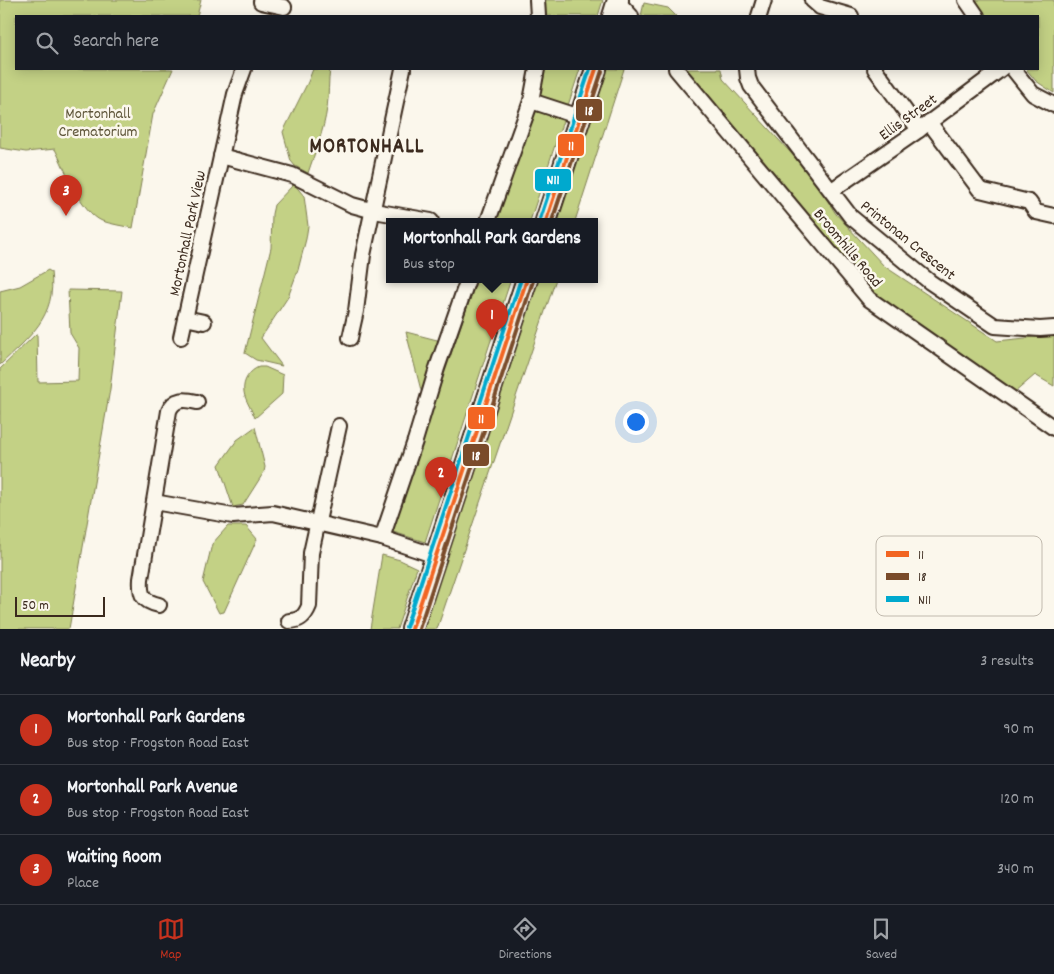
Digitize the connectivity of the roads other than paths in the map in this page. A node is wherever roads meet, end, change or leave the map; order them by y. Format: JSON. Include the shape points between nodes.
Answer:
{"nodes":[{"id":1,"x":537,"y":0,"type":"edge"},
{"id":2,"x":764,"y":0,"type":"edge"},
{"id":3,"x":812,"y":0,"type":"edge"},
{"id":4,"x":966,"y":0,"type":"edge"},
{"id":5,"x":262,"y":1,"type":"edge"},
{"id":6,"x":284,"y":7,"type":"dead end"},
{"id":7,"x":258,"y":15,"type":"edge"},
{"id":8,"x":538,"y":15,"type":"edge"},
{"id":9,"x":759,"y":15,"type":"edge"},
{"id":10,"x":848,"y":15,"type":"edge"},
{"id":11,"x":976,"y":15,"type":"edge"},
{"id":12,"x":244,"y":70,"type":"edge"},
{"id":13,"x":403,"y":70,"type":"edge"},
{"id":14,"x":536,"y":70,"type":"edge"},
{"id":15,"x":596,"y":70,"type":"edge"},
{"id":16,"x":677,"y":70,"type":"edge"},
{"id":17,"x":747,"y":70,"type":"edge"},
{"id":18,"x":876,"y":70,"type":"edge"},
{"id":19,"x":1000,"y":70,"type":"edge"},
{"id":20,"x":1014,"y":70,"type":"edge"},
{"id":21,"x":532,"y":101,"type":"junction"},
{"id":22,"x":1054,"y":105,"type":"edge"},
{"id":23,"x":580,"y":117,"type":"junction"},
{"id":24,"x":924,"y":126,"type":"junction"},
{"id":25,"x":221,"y":156,"type":"junction"},
{"id":26,"x":832,"y":190,"type":"junction"},
{"id":27,"x":374,"y":211,"type":"junction"},
{"id":28,"x":1054,"y":216,"type":"edge"},
{"id":29,"x":414,"y":218,"type":"edge"},
{"id":30,"x":489,"y":218,"type":"edge"},
{"id":31,"x":547,"y":218,"type":"edge"},
{"id":32,"x":467,"y":283,"type":"edge"},
{"id":33,"x":527,"y":283,"type":"edge"},
{"id":34,"x":185,"y":318,"type":"junction"},
{"id":35,"x":204,"y":322,"type":"dead end"},
{"id":36,"x":1054,"y":328,"type":"edge"},
{"id":37,"x":182,"y":337,"type":"dead end"},
{"id":38,"x":350,"y":338,"type":"dead end"},
{"id":39,"x":197,"y":402,"type":"dead end"},
{"id":40,"x":339,"y":426,"type":"dead end"},
{"id":41,"x":1054,"y":428,"type":"edge"},
{"id":42,"x":154,"y":502,"type":"junction"},
{"id":43,"x":318,"y":522,"type":"junction"},
{"id":44,"x":382,"y":538,"type":"junction"},
{"id":45,"x":436,"y":556,"type":"junction"},
{"id":46,"x":159,"y":605,"type":"dead end"},
{"id":47,"x":289,"y":621,"type":"dead end"},
{"id":48,"x":412,"y":629,"type":"edge"}],
"edges":[{"from":1,"to":8,"type":"street"},
{"from":2,"to":9,"type":"street"},
{"from":3,"to":10,"type":"street","via":[[820,7]]},
{"from":4,"to":11,"type":"street"},
{"from":5,"to":6,"type":"street"},
{"from":5,"to":7,"type":"street"},
{"from":12,"to":25,"type":"street","name":"Mortonhall Park View"},
{"from":13,"to":27,"type":"street"},
{"from":14,"to":21,"type":"street"},
{"from":15,"to":23,"type":"main road"},
{"from":16,"to":41,"type":"street","name":"Broomhills Road","via":[[869,300]]},
{"from":17,"to":26,"type":"street","name":"Printonan Crescent","via":[[751,86]]},
{"from":18,"to":24,"type":"street"},
{"from":19,"to":24,"type":"street","name":"Ellis Street"},
{"from":20,"to":22,"type":"street","via":[[1033,94]]},
{"from":21,"to":23,"type":"street"},
{"from":21,"to":30,"type":"street"},
{"from":23,"to":31,"type":"main road"},
{"from":24,"to":26,"type":"street","name":"Ellis Street"},
{"from":24,"to":28,"type":"street","via":[[980,190],[1030,202],[1036,212]]},
{"from":25,"to":27,"type":"street","name":"Mortonhall Park View","via":[[292,175],[343,201]]},
{"from":25,"to":34,"type":"street","name":"Mortonhall Park View"},
{"from":26,"to":36,"type":"street","name":"Printonan Crescent","via":[[851,217],[877,239],[930,282],[995,326]]},
{"from":27,"to":29,"type":"street","name":"Mortonhall Park View"},
{"from":27,"to":38,"type":"street","via":[[363,255]]},
{"from":32,"to":44,"type":"street"},
{"from":33,"to":45,"type":"main road"},
{"from":34,"to":35,"type":"street","name":"Mortonhall Park View"},
{"from":34,"to":37,"type":"street","name":"Mortonhall Park View"},
{"from":39,"to":42,"type":"street","via":[[185,399],[171,405]]},
{"from":40,"to":43,"type":"street"},
{"from":42,"to":43,"type":"street","via":[[233,516],[274,513]]},
{"from":42,"to":46,"type":"street","via":[[140,591],[150,603]]},
{"from":43,"to":44,"type":"street"},
{"from":43,"to":47,"type":"street","via":[[309,564],[309,606],[302,618]]},
{"from":44,"to":45,"type":"street"},
{"from":45,"to":48,"type":"main road"}]}
